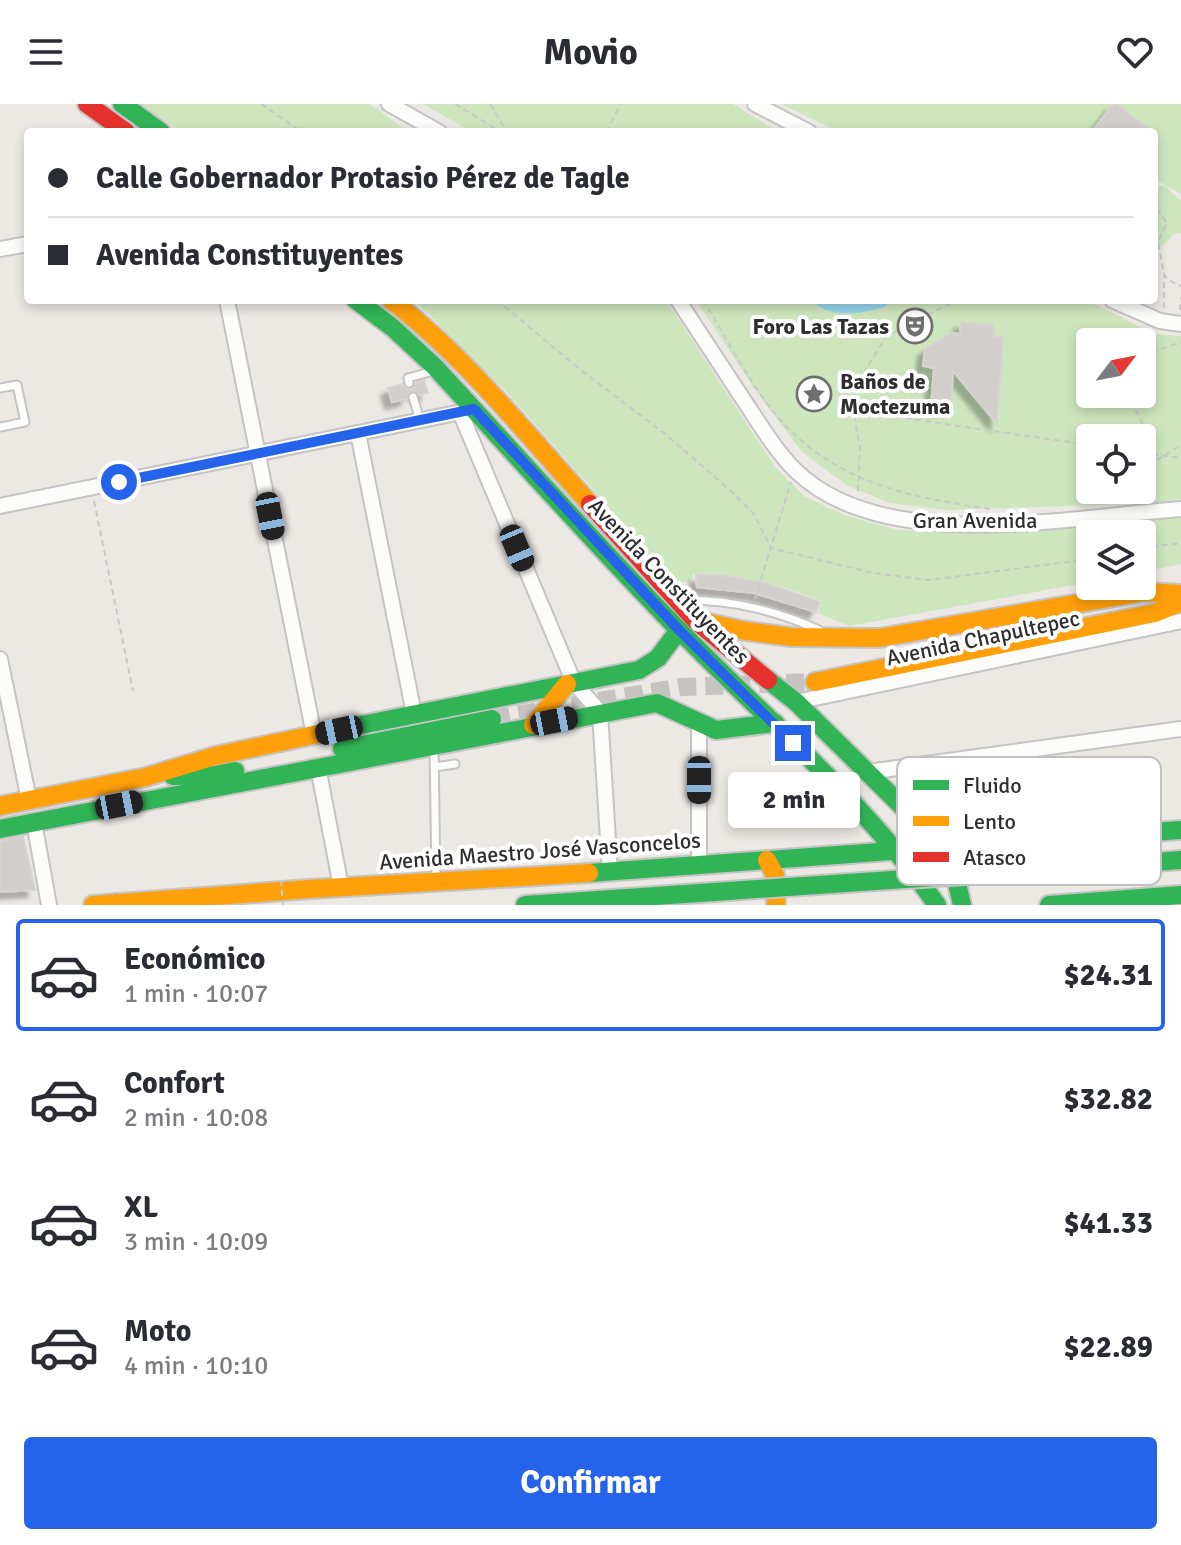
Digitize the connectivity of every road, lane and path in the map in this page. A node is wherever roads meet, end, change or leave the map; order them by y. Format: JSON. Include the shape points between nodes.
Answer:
{"nodes":[{"id":1,"x":87,"y":104,"type":"edge"},
{"id":2,"x":122,"y":104,"type":"edge"},
{"id":3,"x":261,"y":104,"type":"edge"},
{"id":4,"x":389,"y":104,"type":"edge"},
{"id":5,"x":455,"y":104,"type":"edge"},
{"id":6,"x":490,"y":104,"type":"edge"},
{"id":7,"x":621,"y":104,"type":"edge"},
{"id":8,"x":755,"y":104,"type":"edge"},
{"id":9,"x":120,"y":128,"type":"edge"},
{"id":10,"x":155,"y":128,"type":"edge"},
{"id":11,"x":296,"y":128,"type":"edge"},
{"id":12,"x":432,"y":128,"type":"edge"},
{"id":13,"x":494,"y":128,"type":"edge"},
{"id":14,"x":505,"y":128,"type":"edge"},
{"id":15,"x":608,"y":128,"type":"edge"},
{"id":16,"x":801,"y":128,"type":"edge"},
{"id":17,"x":1158,"y":210,"type":"edge"},
{"id":18,"x":1158,"y":242,"type":"edge"},
{"id":19,"x":1158,"y":242,"type":"edge"},
{"id":20,"x":24,"y":245,"type":"edge"},
{"id":21,"x":0,"y":249,"type":"edge"},
{"id":22,"x":1164,"y":274,"type":"junction"},
{"id":23,"x":1181,"y":286,"type":"edge"},
{"id":24,"x":228,"y":304,"type":"edge"},
{"id":25,"x":361,"y":304,"type":"edge"},
{"id":26,"x":396,"y":304,"type":"edge"},
{"id":27,"x":502,"y":304,"type":"edge"},
{"id":28,"x":681,"y":304,"type":"edge"},
{"id":29,"x":705,"y":304,"type":"edge"},
{"id":30,"x":949,"y":304,"type":"edge"},
{"id":31,"x":1121,"y":304,"type":"edge"},
{"id":32,"x":1164,"y":322,"type":"junction"},
{"id":33,"x":1181,"y":324,"type":"edge"},
{"id":34,"x":1181,"y":342,"type":"edge"},
{"id":35,"x":1156,"y":351,"type":"edge"},
{"id":36,"x":438,"y":370,"type":"junction"},
{"id":37,"x":409,"y":383,"type":"dead end"},
{"id":38,"x":0,"y":388,"type":"edge"},
{"id":39,"x":413,"y":397,"type":"dead end"},
{"id":40,"x":467,"y":411,"type":"junction"},
{"id":41,"x":855,"y":411,"type":"junction"},
{"id":42,"x":420,"y":420,"type":"junction"},
{"id":43,"x":0,"y":427,"type":"edge"},
{"id":44,"x":358,"y":433,"type":"junction"},
{"id":45,"x":1076,"y":443,"type":"edge"},
{"id":46,"x":1181,"y":445,"type":"edge"},
{"id":47,"x":258,"y":454,"type":"junction"},
{"id":48,"x":1156,"y":454,"type":"edge"},
{"id":49,"x":1163,"y":456,"type":"junction"},
{"id":50,"x":1181,"y":458,"type":"edge"},
{"id":51,"x":1156,"y":462,"type":"edge"},
{"id":52,"x":795,"y":470,"type":"junction"},
{"id":53,"x":858,"y":479,"type":"junction"},
{"id":54,"x":91,"y":488,"type":"junction"},
{"id":55,"x":0,"y":506,"type":"edge"},
{"id":56,"x":856,"y":509,"type":"junction"},
{"id":57,"x":1181,"y":509,"type":"edge"},
{"id":58,"x":995,"y":510,"type":"dead end"},
{"id":59,"x":1181,"y":543,"type":"edge"},
{"id":60,"x":1156,"y":546,"type":"edge"},
{"id":61,"x":771,"y":548,"type":"junction"},
{"id":62,"x":1076,"y":561,"type":"edge"},
{"id":63,"x":1181,"y":594,"type":"edge"},
{"id":64,"x":676,"y":600,"type":"junction"},
{"id":65,"x":1181,"y":602,"type":"edge"},
{"id":66,"x":753,"y":606,"type":"junction"},
{"id":67,"x":695,"y":620,"type":"junction"},
{"id":68,"x":1181,"y":621,"type":"edge"},
{"id":69,"x":679,"y":630,"type":"junction"},
{"id":70,"x":843,"y":640,"type":"junction"},
{"id":71,"x":0,"y":659,"type":"edge"},
{"id":72,"x":815,"y":682,"type":"tunnel mouth"},
{"id":73,"x":570,"y":684,"type":"junction"},
{"id":74,"x":133,"y":691,"type":"dead end"},
{"id":75,"x":796,"y":702,"type":"junction"},
{"id":76,"x":600,"y":712,"type":"junction"},
{"id":77,"x":414,"y":714,"type":"junction"},
{"id":78,"x":492,"y":719,"type":"tunnel mouth"},
{"id":79,"x":699,"y":723,"type":"junction"},
{"id":80,"x":775,"y":723,"type":"junction"},
{"id":81,"x":533,"y":725,"type":"junction"},
{"id":82,"x":1181,"y":729,"type":"edge"},
{"id":83,"x":314,"y":735,"type":"junction"},
{"id":84,"x":434,"y":744,"type":"junction"},
{"id":85,"x":977,"y":757,"type":"edge"},
{"id":86,"x":455,"y":764,"type":"dead end"},
{"id":87,"x":318,"y":767,"type":"junction"},
{"id":88,"x":435,"y":767,"type":"junction"},
{"id":89,"x":897,"y":768,"type":"edge"},
{"id":90,"x":868,"y":772,"type":"junction"},
{"id":91,"x":146,"y":777,"type":"junction"},
{"id":92,"x":29,"y":800,"type":"junction"},
{"id":93,"x":897,"y":803,"type":"edge"},
{"id":94,"x":0,"y":806,"type":"edge"},
{"id":95,"x":34,"y":822,"type":"junction"},
{"id":96,"x":0,"y":829,"type":"edge"},
{"id":97,"x":1181,"y":830,"type":"edge"},
{"id":98,"x":1161,"y":831,"type":"edge"},
{"id":99,"x":897,"y":852,"type":"joint"},
{"id":100,"x":767,"y":860,"type":"junction"},
{"id":101,"x":1181,"y":860,"type":"edge"},
{"id":102,"x":1161,"y":862,"type":"edge"},
{"id":103,"x":699,"y":865,"type":"junction"},
{"id":104,"x":610,"y":872,"type":"junction"},
{"id":105,"x":281,"y":880,"type":"dead end"},
{"id":106,"x":897,"y":880,"type":"edge"},
{"id":107,"x":436,"y":882,"type":"junction"},
{"id":108,"x":924,"y":885,"type":"edge"},
{"id":109,"x":957,"y":885,"type":"edge"},
{"id":110,"x":341,"y":887,"type":"junction"},
{"id":111,"x":1181,"y":895,"type":"edge"},
{"id":112,"x":120,"y":904,"type":"edge"},
{"id":113,"x":49,"y":905,"type":"edge"},
{"id":114,"x":93,"y":905,"type":"edge"},
{"id":115,"x":283,"y":905,"type":"edge"},
{"id":116,"x":525,"y":905,"type":"edge"},
{"id":117,"x":776,"y":905,"type":"edge"},
{"id":118,"x":937,"y":905,"type":"edge"},
{"id":119,"x":962,"y":905,"type":"edge"},
{"id":120,"x":1049,"y":905,"type":"edge"}],
"edges":[{"from":1,"to":9,"type":"main road"},
{"from":2,"to":10,"type":"main road"},
{"from":3,"to":11,"type":"path"},
{"from":4,"to":12,"type":"street"},
{"from":5,"to":13,"type":"path"},
{"from":6,"to":14,"type":"path"},
{"from":7,"to":15,"type":"path"},
{"from":8,"to":16,"type":"street"},
{"from":17,"to":18,"type":"path","via":[[1167,223]]},
{"from":19,"to":22,"type":"path"},
{"from":20,"to":21,"type":"street"},
{"from":22,"to":23,"type":"path"},
{"from":22,"to":32,"type":"path"},
{"from":24,"to":47,"type":"street"},
{"from":25,"to":36,"type":"main road","name":"Avenida Constituyentes"},
{"from":26,"to":64,"type":"main road","name":"Avenida Constituyentes","via":[[462,363]]},
{"from":27,"to":61,"type":"path","via":[[731,491],[754,514]]},
{"from":28,"to":52,"type":"street","name":"Gran Avenida"},
{"from":29,"to":53,"type":"path","via":[[784,424],[828,462]]},
{"from":30,"to":41,"type":"path","via":[[887,336],[855,392]]},
{"from":31,"to":32,"type":"street"},
{"from":32,"to":33,"type":"street"},
{"from":34,"to":35,"type":"path"},
{"from":36,"to":37,"type":"lane","via":[[408,378]]},
{"from":36,"to":40,"type":"main road","name":"Avenida Constituyentes"},
{"from":38,"to":43,"type":"lane","via":[[17,385],[25,422]]},
{"from":39,"to":42,"type":"lane"},
{"from":40,"to":42,"type":"street"},
{"from":40,"to":69,"type":"main road","name":"Avenida Constituyentes"},
{"from":40,"to":73,"type":"street"},
{"from":41,"to":45,"type":"path"},
{"from":41,"to":53,"type":"path"},
{"from":42,"to":44,"type":"street"},
{"from":44,"to":47,"type":"street"},
{"from":44,"to":77,"type":"street"},
{"from":46,"to":49,"type":"path"},
{"from":47,"to":54,"type":"street"},
{"from":47,"to":83,"type":"street"},
{"from":48,"to":49,"type":"path"},
{"from":49,"to":50,"type":"path"},
{"from":49,"to":51,"type":"path"},
{"from":52,"to":56,"type":"street","name":"Gran Avenida","via":[[826,495]]},
{"from":52,"to":61,"type":"path"},
{"from":53,"to":56,"type":"path"},
{"from":53,"to":58,"type":"path","via":[[930,500]]},
{"from":54,"to":55,"type":"street"},
{"from":54,"to":74,"type":"path"},
{"from":56,"to":57,"type":"street","name":"Gran Avenida","via":[[945,524]]},
{"from":59,"to":60,"type":"path"},
{"from":61,"to":62,"type":"path","via":[[873,573],[929,580]]},
{"from":61,"to":66,"type":"path"},
{"from":63,"to":70,"type":"main road","via":[[1144,592]]},
{"from":64,"to":66,"type":"lane"},
{"from":64,"to":67,"type":"main road","name":"Avenida Constituyentes"},
{"from":65,"to":72,"type":"main road","name":"Avenida Chapultepec","via":[[1155,613]]},
{"from":66,"to":70,"type":"lane"},
{"from":67,"to":70,"type":"main road"},
{"from":67,"to":75,"type":"main road","name":"Avenida Constituyentes"},
{"from":68,"to":75,"type":"street","name":"Avenida Chapultepec"},
{"from":69,"to":73,"type":"main road","via":[[658,658],[639,670]]},
{"from":69,"to":80,"type":"main road","name":"Avenida Constituyentes"},
{"from":71,"to":92,"type":"street"},
{"from":73,"to":76,"type":"street"},
{"from":73,"to":77,"type":"main road"},
{"from":73,"to":81,"type":"main road"},
{"from":75,"to":90,"type":"main road","name":"Avenida Constituyentes"},
{"from":76,"to":79,"type":"main road","via":[[657,703],[675,707]]},
{"from":76,"to":81,"type":"main road"},
{"from":76,"to":104,"type":"street"},
{"from":77,"to":83,"type":"main road"},
{"from":78,"to":91,"type":"main road","via":[[215,775]]},
{"from":79,"to":80,"type":"main road","via":[[716,730]]},
{"from":79,"to":103,"type":"street"},
{"from":80,"to":99,"type":"main road","name":"Avenida Constituyentes"},
{"from":81,"to":84,"type":"main road"},
{"from":82,"to":85,"type":"street"},
{"from":83,"to":91,"type":"main road"},
{"from":84,"to":87,"type":"main road"},
{"from":84,"to":88,"type":"lane"},
{"from":86,"to":88,"type":"lane"},
{"from":87,"to":95,"type":"main road"},
{"from":87,"to":110,"type":"street"},
{"from":88,"to":107,"type":"lane"},
{"from":89,"to":90,"type":"street"},
{"from":90,"to":93,"type":"main road","name":"Avenida Constituyentes"},
{"from":91,"to":92,"type":"main road"},
{"from":92,"to":94,"type":"main road"},
{"from":95,"to":96,"type":"main road"},
{"from":95,"to":113,"type":"street"},
{"from":97,"to":98,"type":"main road","name":"Avenida Maestro José Vasconcelos"},
{"from":99,"to":100,"type":"main road","name":"Avenida Maestro José Vasconcelos"},
{"from":100,"to":103,"type":"main road","name":"Avenida Maestro José Vasconcelos"},
{"from":100,"to":117,"type":"main road","via":[[775,875]]},
{"from":101,"to":102,"type":"main road","bridge":true},
{"from":103,"to":104,"type":"main road","name":"Avenida Maestro José Vasconcelos"},
{"from":104,"to":107,"type":"main road","name":"Avenida Maestro José Vasconcelos"},
{"from":105,"to":115,"type":"path","bridge":true},
{"from":106,"to":116,"type":"main road","bridge":true},
{"from":107,"to":110,"type":"main road","name":"Avenida Maestro José Vasconcelos"},
{"from":108,"to":118,"type":"main road","name":"Avenida Constituyentes"},
{"from":109,"to":119,"type":"main road","name":"Avenida Constituyentes"},
{"from":110,"to":112,"type":"main road","name":"Avenida Maestro José Vasconcelos"},
{"from":111,"to":120,"type":"main road"},
{"from":112,"to":114,"type":"main road","name":"Avenida Maestro José Vasconcelos"}]}
